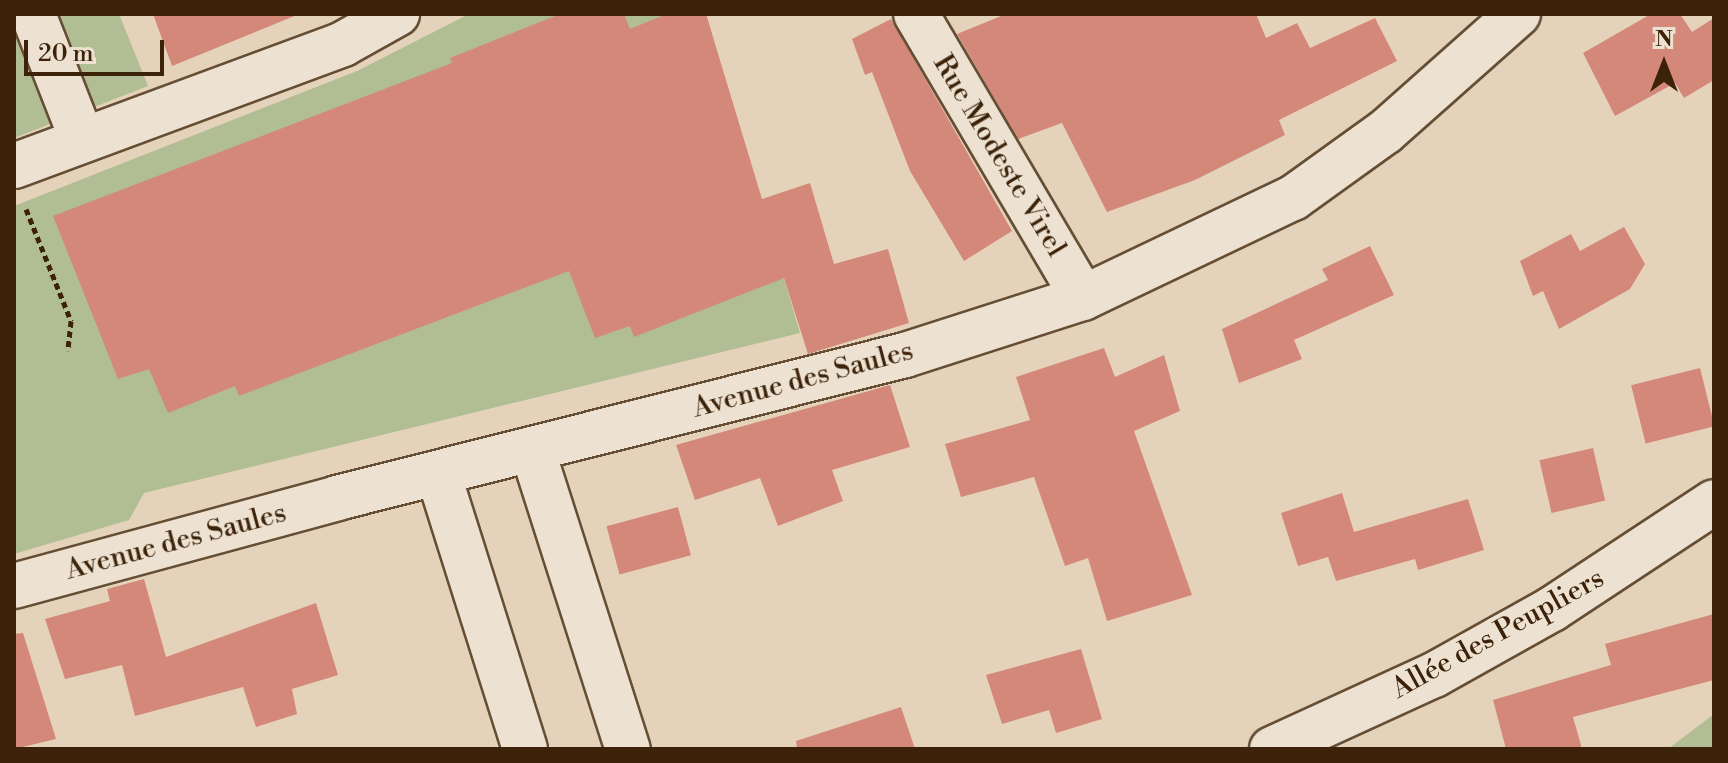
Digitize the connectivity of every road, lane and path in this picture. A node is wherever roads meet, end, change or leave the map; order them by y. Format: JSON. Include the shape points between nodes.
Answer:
{"nodes":[{"id":1,"x":33,"y":14,"type":"edge"},
{"id":2,"x":397,"y":14,"type":"edge"},
{"id":3,"x":916,"y":14,"type":"edge"},
{"id":4,"x":1518,"y":14,"type":"edge"},
{"id":5,"x":82,"y":139,"type":"junction"},
{"id":6,"x":19,"y":186,"type":"edge"},
{"id":7,"x":1083,"y":298,"type":"junction"},
{"id":8,"x":68,"y":351,"type":"dead end"},
{"id":9,"x":532,"y":449,"type":"junction"},
{"id":10,"x":438,"y":473,"type":"junction"},
{"id":11,"x":1714,"y":502,"type":"edge"},
{"id":12,"x":14,"y":586,"type":"edge"},
{"id":13,"x":525,"y":749,"type":"edge"},
{"id":14,"x":628,"y":749,"type":"edge"},
{"id":15,"x":1272,"y":749,"type":"edge"}],
"edges":[{"from":1,"to":5,"type":"street"},
{"from":2,"to":5,"type":"street","via":[[343,44]]},
{"from":3,"to":7,"type":"street","name":"Rue Modeste Virel"},
{"from":4,"to":7,"type":"street","name":"Avenue des Saules","via":[[1385,132],[1293,198]]},
{"from":5,"to":6,"type":"street"},
{"from":6,"to":8,"type":"path","via":[[71,321]]},
{"from":7,"to":9,"type":"street","name":"Avenue des Saules","via":[[905,355]]},
{"from":9,"to":10,"type":"street","name":"Avenue des Saules"},
{"from":9,"to":14,"type":"street"},
{"from":10,"to":12,"type":"street","name":"Avenue des Saules"},
{"from":10,"to":13,"type":"street"},
{"from":11,"to":15,"type":"street","name":"Allée des Peupliers","via":[[1552,609],[1434,675]]}]}
